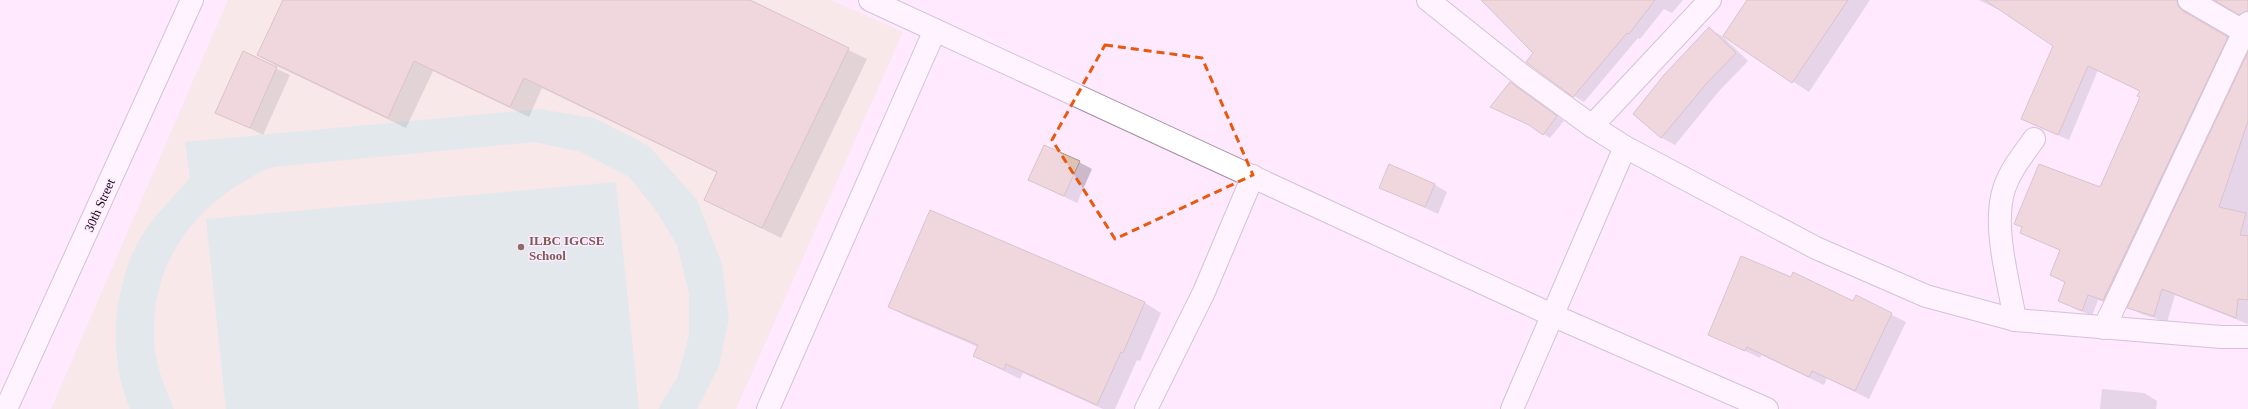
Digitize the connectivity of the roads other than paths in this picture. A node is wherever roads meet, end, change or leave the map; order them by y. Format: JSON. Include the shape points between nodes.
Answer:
{"nodes":[{"id":1,"x":192,"y":0,"type":"edge"},
{"id":2,"x":870,"y":0,"type":"edge"},
{"id":3,"x":1428,"y":0,"type":"edge"},
{"id":4,"x":1710,"y":0,"type":"edge"},
{"id":5,"x":2189,"y":0,"type":"edge"},
{"id":6,"x":934,"y":30,"type":"junction"},
{"id":7,"x":2246,"y":30,"type":"edge"},
{"id":8,"x":1592,"y":126,"type":"junction"},
{"id":9,"x":2034,"y":139,"type":"dead end"},
{"id":10,"x":1625,"y":147,"type":"junction"},
{"id":11,"x":1253,"y":176,"type":"junction"},
{"id":12,"x":1552,"y":315,"type":"junction"},
{"id":13,"x":2015,"y":320,"type":"junction"},
{"id":14,"x":2104,"y":328,"type":"junction"},
{"id":15,"x":2248,"y":337,"type":"edge"},
{"id":16,"x":6,"y":409,"type":"edge"},
{"id":17,"x":768,"y":409,"type":"edge"},
{"id":18,"x":1146,"y":409,"type":"edge"},
{"id":19,"x":1512,"y":409,"type":"edge"},
{"id":20,"x":1767,"y":409,"type":"edge"}],
"edges":[{"from":1,"to":16,"type":"street","name":"30th Street"},
{"from":2,"to":6,"type":"street"},
{"from":3,"to":8,"type":"street","via":[[1523,76]]},
{"from":4,"to":8,"type":"street"},
{"from":5,"to":7,"type":"street"},
{"from":6,"to":11,"type":"street"},
{"from":6,"to":17,"type":"street"},
{"from":7,"to":14,"type":"street"},
{"from":8,"to":10,"type":"street"},
{"from":9,"to":13,"type":"street","via":[[2012,169],[2000,211],[2002,244]]},
{"from":10,"to":12,"type":"street"},
{"from":10,"to":13,"type":"street","via":[[1816,248],[1926,296]]},
{"from":11,"to":12,"type":"street"},
{"from":11,"to":18,"type":"street","via":[[1204,292]]},
{"from":12,"to":19,"type":"street"},
{"from":12,"to":20,"type":"street"},
{"from":13,"to":14,"type":"street"},
{"from":14,"to":15,"type":"street"}]}
